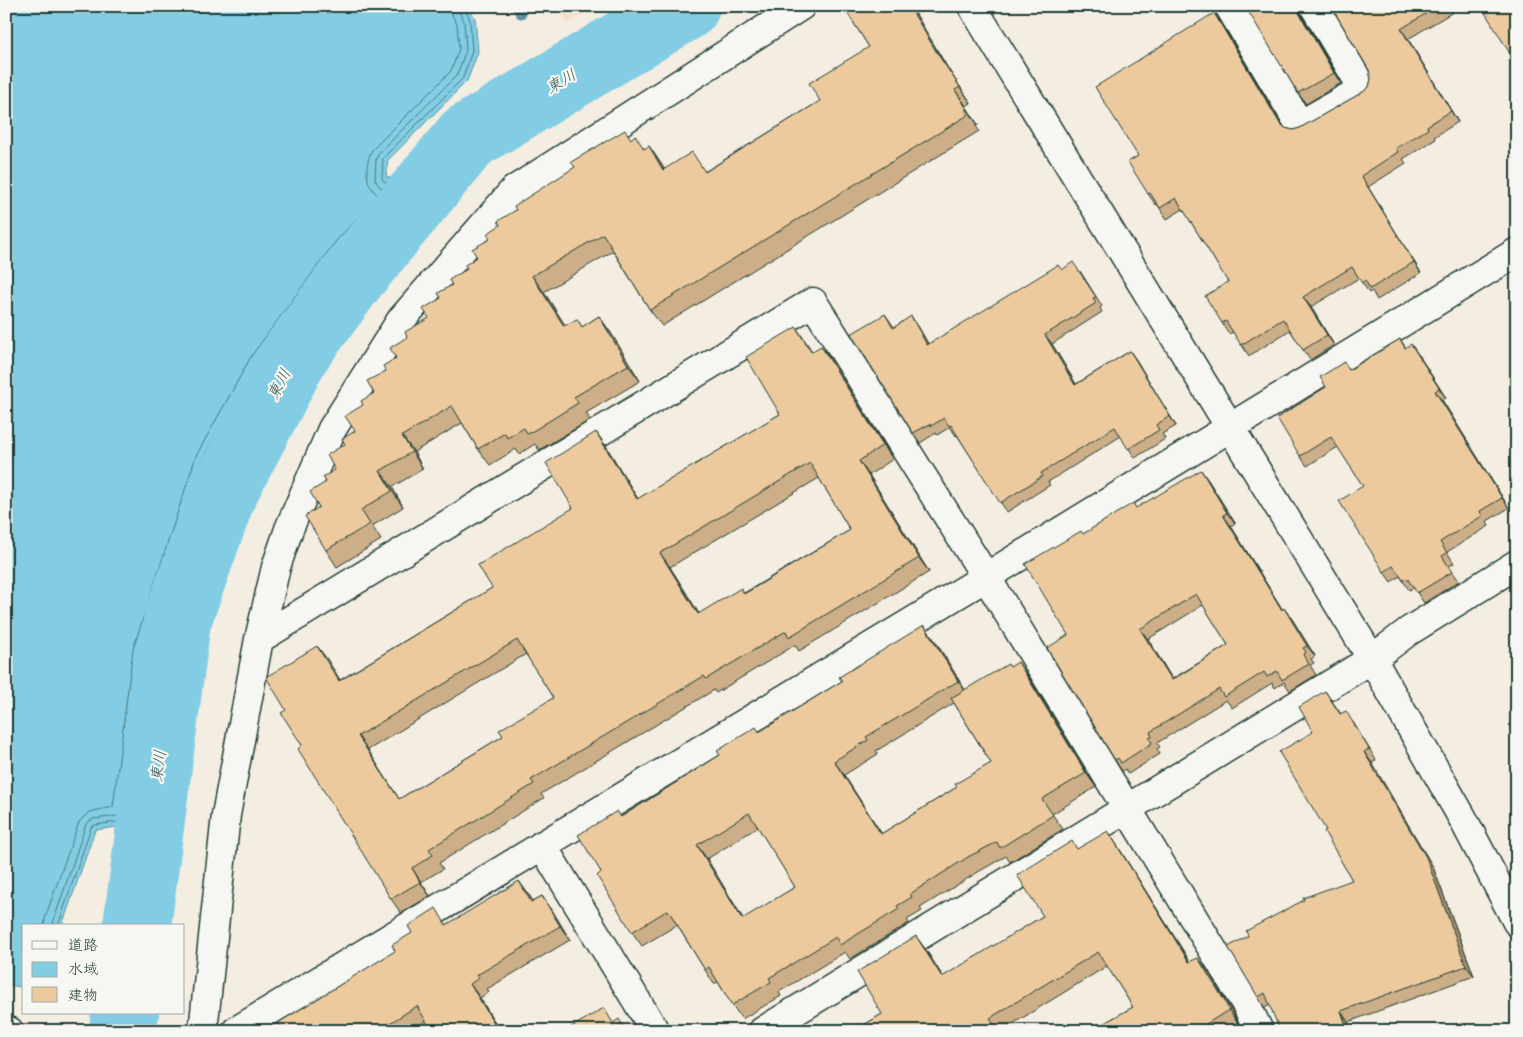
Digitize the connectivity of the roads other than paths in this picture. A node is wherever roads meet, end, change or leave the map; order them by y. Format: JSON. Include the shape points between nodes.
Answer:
{"nodes":[{"id":1,"x":802,"y":6,"type":"edge"},
{"id":2,"x":972,"y":6,"type":"edge"},
{"id":3,"x":1229,"y":6,"type":"edge"},
{"id":4,"x":1314,"y":6,"type":"edge"},
{"id":5,"x":1517,"y":252,"type":"edge"},
{"id":6,"x":1231,"y":427,"type":"junction"},
{"id":7,"x":1517,"y":564,"type":"edge"},
{"id":8,"x":986,"y":577,"type":"junction"},
{"id":9,"x":259,"y":639,"type":"junction"},
{"id":10,"x":1372,"y":659,"type":"junction"},
{"id":11,"x":1126,"y":808,"type":"junction"},
{"id":12,"x":542,"y":845,"type":"junction"},
{"id":13,"x":1517,"y":922,"type":"edge"},
{"id":14,"x":203,"y":1031,"type":"edge"},
{"id":15,"x":236,"y":1031,"type":"edge"},
{"id":16,"x":655,"y":1031,"type":"edge"},
{"id":17,"x":763,"y":1031,"type":"edge"},
{"id":18,"x":1259,"y":1031,"type":"edge"}],
"edges":[{"from":1,"to":9,"type":"street","via":[[514,190],[401,320],[332,429],[276,566]]},
{"from":2,"to":6,"type":"street"},
{"from":3,"to":4,"type":"street","via":[[1300,125],[1363,89]]},
{"from":5,"to":6,"type":"street"},
{"from":6,"to":8,"type":"street"},
{"from":6,"to":10,"type":"street"},
{"from":7,"to":10,"type":"street","via":[[1410,631]]},
{"from":8,"to":9,"type":"street","via":[[814,302]]},
{"from":8,"to":11,"type":"street"},
{"from":8,"to":12,"type":"street"},
{"from":9,"to":14,"type":"street","via":[[226,815]]},
{"from":10,"to":11,"type":"street"},
{"from":10,"to":13,"type":"street","via":[[1462,817]]},
{"from":11,"to":17,"type":"street"},
{"from":11,"to":18,"type":"street"},
{"from":12,"to":15,"type":"street"},
{"from":12,"to":16,"type":"street"}]}
